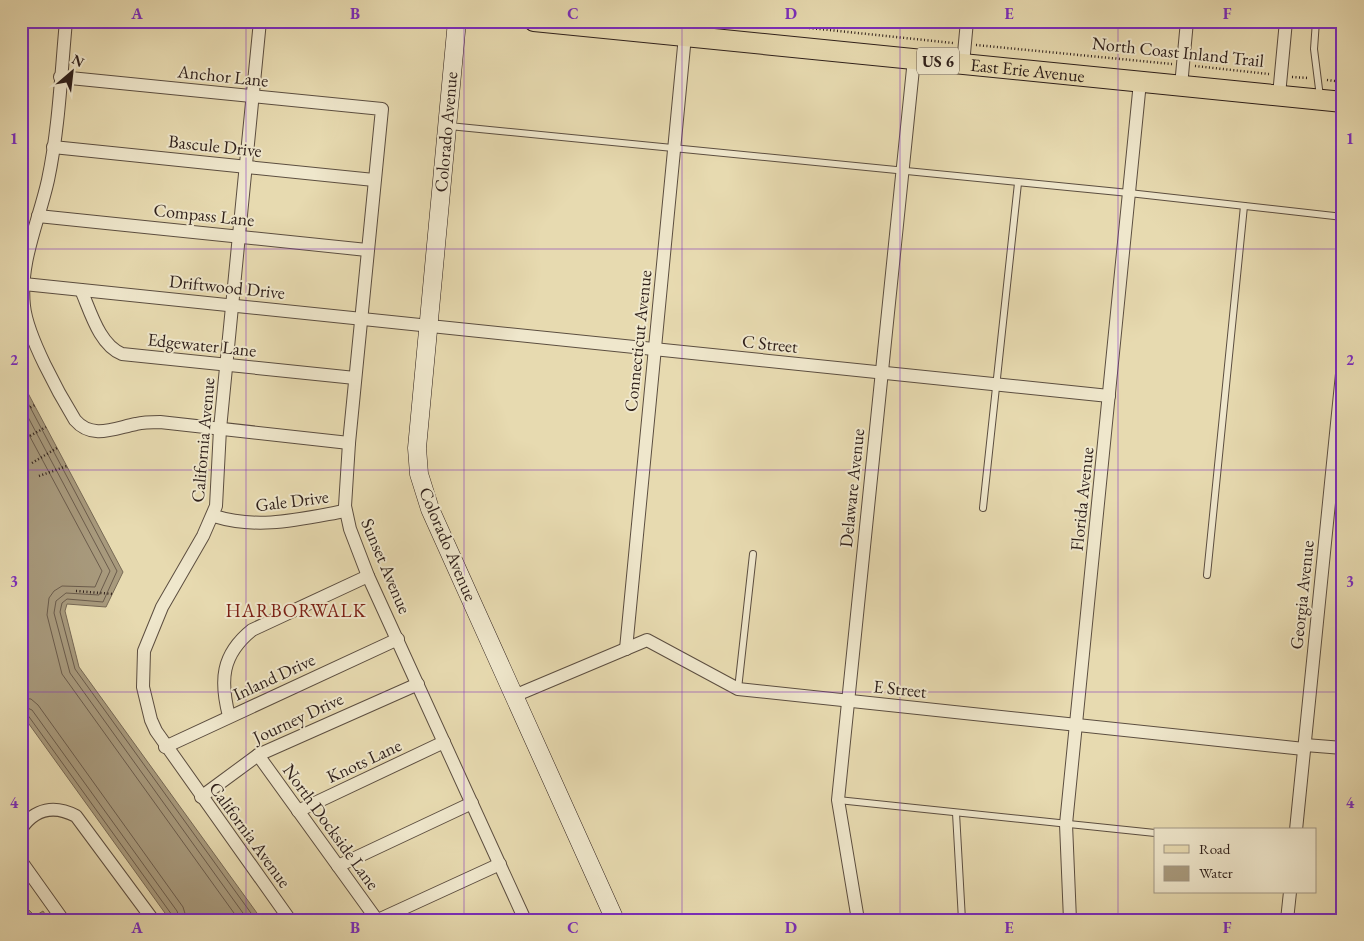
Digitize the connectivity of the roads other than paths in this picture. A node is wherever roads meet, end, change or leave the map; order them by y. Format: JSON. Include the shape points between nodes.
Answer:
{"nodes":[{"id":1,"x":66,"y":21,"type":"edge"},
{"id":2,"x":260,"y":21,"type":"edge"},
{"id":3,"x":457,"y":21,"type":"edge"},
{"id":4,"x":534,"y":21,"type":"edge"},
{"id":5,"x":967,"y":21,"type":"edge"},
{"id":6,"x":1187,"y":21,"type":"edge"},
{"id":7,"x":1286,"y":21,"type":"edge"},
{"id":8,"x":1316,"y":21,"type":"edge"},
{"id":9,"x":686,"y":36,"type":"junction"},
{"id":10,"x":964,"y":54,"type":"junction"},
{"id":11,"x":914,"y":59,"type":"junction"},
{"id":12,"x":60,"y":77,"type":"junction"},
{"id":13,"x":1140,"y":82,"type":"junction"},
{"id":14,"x":1181,"y":86,"type":"junction"},
{"id":15,"x":252,"y":96,"type":"junction"},
{"id":16,"x":1279,"y":96,"type":"junction"},
{"id":17,"x":1320,"y":100,"type":"junction"},
{"id":18,"x":1343,"y":102,"type":"edge"},
{"id":19,"x":382,"y":109,"type":"joint"},
{"id":20,"x":447,"y":125,"type":"junction"},
{"id":21,"x":53,"y":147,"type":"junction"},
{"id":22,"x":675,"y":149,"type":"junction"},
{"id":23,"x":246,"y":166,"type":"junction"},
{"id":24,"x":902,"y":172,"type":"junction"},
{"id":25,"x":374,"y":180,"type":"junction"},
{"id":26,"x":1018,"y":183,"type":"junction"},
{"id":27,"x":1129,"y":194,"type":"junction"},
{"id":28,"x":1244,"y":206,"type":"junction"},
{"id":29,"x":38,"y":216,"type":"junction"},
{"id":30,"x":1343,"y":217,"type":"edge"},
{"id":31,"x":239,"y":236,"type":"junction"},
{"id":32,"x":367,"y":250,"type":"junction"},
{"id":33,"x":24,"y":284,"type":"junction"},
{"id":34,"x":81,"y":290,"type":"junction"},
{"id":35,"x":232,"y":306,"type":"junction"},
{"id":36,"x":361,"y":319,"type":"junction"},
{"id":37,"x":427,"y":325,"type":"junction"},
{"id":38,"x":655,"y":349,"type":"junction"},
{"id":39,"x":1343,"y":364,"type":"edge"},
{"id":40,"x":226,"y":365,"type":"junction"},
{"id":41,"x":882,"y":374,"type":"junction"},
{"id":42,"x":355,"y":378,"type":"junction"},
{"id":43,"x":996,"y":385,"type":"junction"},
{"id":44,"x":1109,"y":396,"type":"junction"},
{"id":45,"x":220,"y":429,"type":"junction"},
{"id":46,"x":349,"y":443,"type":"junction"},
{"id":47,"x":984,"y":508,"type":"dead end"},
{"id":48,"x":345,"y":511,"type":"junction"},
{"id":49,"x":214,"y":516,"type":"junction"},
{"id":50,"x":753,"y":554,"type":"dead end"},
{"id":51,"x":1207,"y":575,"type":"dead end"},
{"id":52,"x":368,"y":576,"type":"junction"},
{"id":53,"x":398,"y":639,"type":"junction"},
{"id":54,"x":626,"y":649,"type":"junction"},
{"id":55,"x":418,"y":684,"type":"junction"},
{"id":56,"x":738,"y":689,"type":"junction"},
{"id":57,"x":514,"y":696,"type":"junction"},
{"id":58,"x":848,"y":701,"type":"junction"},
{"id":59,"x":230,"y":716,"type":"junction"},
{"id":60,"x":1077,"y":725,"type":"junction"},
{"id":61,"x":444,"y":742,"type":"junction"},
{"id":62,"x":1304,"y":746,"type":"junction"},
{"id":63,"x":165,"y":747,"type":"junction"},
{"id":64,"x":1343,"y":748,"type":"edge"},
{"id":65,"x":258,"y":755,"type":"junction"},
{"id":66,"x":201,"y":797,"type":"junction"},
{"id":67,"x":838,"y":800,"type":"junction"},
{"id":68,"x":472,"y":803,"type":"junction"},
{"id":69,"x":298,"y":811,"type":"junction"},
{"id":70,"x":956,"y":813,"type":"junction"},
{"id":71,"x":1066,"y":824,"type":"junction"},
{"id":72,"x":1296,"y":828,"type":"edge"},
{"id":73,"x":21,"y":829,"type":"edge"},
{"id":74,"x":1154,"y":833,"type":"edge"},
{"id":75,"x":21,"y":861,"type":"edge"},
{"id":76,"x":500,"y":864,"type":"junction"},
{"id":77,"x":338,"y":866,"type":"junction"},
{"id":78,"x":1290,"y":894,"type":"edge"},
{"id":79,"x":63,"y":920,"type":"edge"},
{"id":80,"x":153,"y":920,"type":"edge"},
{"id":81,"x":290,"y":920,"type":"edge"},
{"id":82,"x":377,"y":920,"type":"edge"},
{"id":83,"x":525,"y":920,"type":"edge"},
{"id":84,"x":615,"y":920,"type":"edge"},
{"id":85,"x":858,"y":920,"type":"edge"},
{"id":86,"x":962,"y":920,"type":"edge"},
{"id":87,"x":1070,"y":920,"type":"edge"},
{"id":88,"x":1287,"y":920,"type":"edge"}],
"edges":[{"from":1,"to":12,"type":"street"},
{"from":2,"to":15,"type":"street","name":"California Avenue"},
{"from":3,"to":20,"type":"main road","name":"Colorado Avenue"},
{"from":4,"to":9,"type":"main road","name":"East Erie Avenue","number":"US 6"},
{"from":5,"to":10,"type":"street"},
{"from":6,"to":14,"type":"street"},
{"from":7,"to":16,"type":"street"},
{"from":8,"to":17,"type":"lane","via":[[1314,49]]},
{"from":9,"to":11,"type":"main road","name":"East Erie Avenue","number":"US 6"},
{"from":9,"to":22,"type":"street","name":"Connecticut Avenue"},
{"from":10,"to":11,"type":"main road","name":"East Erie Avenue","number":"US 6"},
{"from":10,"to":13,"type":"main road","name":"East Erie Avenue","number":"US 6"},
{"from":11,"to":24,"type":"street","name":"Delaware Avenue"},
{"from":12,"to":15,"type":"street","name":"Anchor Lane"},
{"from":12,"to":21,"type":"street"},
{"from":13,"to":14,"type":"main road","name":"East Erie Avenue","number":"US 6"},
{"from":13,"to":27,"type":"street","name":"Florida Avenue"},
{"from":14,"to":16,"type":"main road","name":"East Erie Avenue","number":"US 6"},
{"from":15,"to":19,"type":"street","name":"Anchor Lane"},
{"from":15,"to":23,"type":"street","name":"California Avenue"},
{"from":16,"to":17,"type":"main road","name":"East Erie Avenue","number":"US 6"},
{"from":17,"to":18,"type":"main road","name":"East Erie Avenue","number":"US 6"},
{"from":19,"to":25,"type":"street","name":"Sunset Avenue"},
{"from":20,"to":22,"type":"lane"},
{"from":20,"to":37,"type":"main road","name":"Colorado Avenue"},
{"from":21,"to":23,"type":"street","name":"Bascule Drive"},
{"from":21,"to":29,"type":"street"},
{"from":22,"to":24,"type":"lane"},
{"from":22,"to":38,"type":"street","name":"Connecticut Avenue"},
{"from":23,"to":25,"type":"street","name":"Bascule Drive"},
{"from":23,"to":31,"type":"street","name":"California Avenue"},
{"from":24,"to":26,"type":"lane"},
{"from":24,"to":41,"type":"street","name":"Delaware Avenue"},
{"from":25,"to":32,"type":"street","name":"Sunset Avenue"},
{"from":26,"to":27,"type":"lane"},
{"from":26,"to":43,"type":"lane"},
{"from":27,"to":28,"type":"lane"},
{"from":27,"to":44,"type":"street","name":"Florida Avenue"},
{"from":28,"to":30,"type":"lane"},
{"from":28,"to":51,"type":"lane"},
{"from":29,"to":31,"type":"street","name":"Compass Lane"},
{"from":29,"to":33,"type":"street"},
{"from":31,"to":32,"type":"street","name":"Compass Lane"},
{"from":31,"to":35,"type":"street","name":"California Avenue"},
{"from":32,"to":36,"type":"street","name":"Sunset Avenue"},
{"from":33,"to":34,"type":"street","name":"Driftwood Drive"},
{"from":33,"to":45,"type":"street","via":[[26,314],[48,368],[78,422],[100,432],[152,422]]},
{"from":34,"to":35,"type":"street","name":"Driftwood Drive"},
{"from":34,"to":40,"type":"street","name":"Edgewater Lane","via":[[102,334],[118,353]]},
{"from":35,"to":36,"type":"street","name":"Driftwood Drive"},
{"from":35,"to":40,"type":"street","name":"California Avenue"},
{"from":36,"to":37,"type":"street","name":"Driftwood Drive"},
{"from":36,"to":42,"type":"street","name":"Sunset Avenue"},
{"from":37,"to":38,"type":"street","name":"C Street"},
{"from":37,"to":57,"type":"main road","name":"Colorado Avenue","via":[[417,448],[422,486]]},
{"from":38,"to":41,"type":"street","name":"C Street"},
{"from":38,"to":54,"type":"street","name":"Connecticut Avenue"},
{"from":39,"to":62,"type":"street","name":"Georgia Avenue"},
{"from":40,"to":42,"type":"street","name":"Edgewater Lane"},
{"from":40,"to":45,"type":"street","name":"California Avenue"},
{"from":41,"to":43,"type":"street","name":"C Street"},
{"from":41,"to":58,"type":"street","name":"Delaware Avenue"},
{"from":42,"to":46,"type":"street","name":"Sunset Avenue"},
{"from":43,"to":44,"type":"street","name":"C Street"},
{"from":43,"to":47,"type":"lane"},
{"from":44,"to":60,"type":"street","name":"Florida Avenue"},
{"from":45,"to":46,"type":"street"},
{"from":45,"to":49,"type":"street","name":"California Avenue"},
{"from":46,"to":48,"type":"street","name":"Sunset Avenue"},
{"from":48,"to":49,"type":"street","name":"Gale Drive","via":[[264,524],[234,522]]},
{"from":48,"to":52,"type":"street","name":"Sunset Avenue"},
{"from":49,"to":63,"type":"street","name":"California Avenue","via":[[162,607],[144,651],[142,673],[146,702],[150,720]]},
{"from":50,"to":56,"type":"lane"},
{"from":52,"to":53,"type":"street","name":"Sunset Avenue"},
{"from":52,"to":59,"type":"street","via":[[252,630],[241,640],[227,663],[223,677]]},
{"from":53,"to":55,"type":"street","name":"Sunset Avenue"},
{"from":53,"to":59,"type":"street","name":"Inland Drive"},
{"from":54,"to":56,"type":"street","name":"E Street","via":[[647,640]]},
{"from":54,"to":57,"type":"street","name":"E Street"},
{"from":55,"to":61,"type":"street","name":"Sunset Avenue"},
{"from":55,"to":65,"type":"street","name":"Journey Drive"},
{"from":56,"to":58,"type":"street","name":"E Street"},
{"from":57,"to":84,"type":"main road","name":"Colorado Avenue"},
{"from":58,"to":60,"type":"street","name":"E Street"},
{"from":58,"to":67,"type":"street","name":"Delaware Avenue"},
{"from":59,"to":63,"type":"street","name":"Inland Drive"},
{"from":60,"to":62,"type":"street","name":"E Street"},
{"from":60,"to":71,"type":"street","name":"Florida Avenue"},
{"from":61,"to":68,"type":"street","name":"Sunset Avenue"},
{"from":61,"to":69,"type":"street","name":"Knots Lane"},
{"from":62,"to":64,"type":"street","name":"E Street"},
{"from":62,"to":72,"type":"street","name":"Georgia Avenue"},
{"from":63,"to":66,"type":"street","name":"California Avenue"},
{"from":65,"to":66,"type":"street","name":"Journey Drive"},
{"from":65,"to":69,"type":"street","name":"North Dockside Lane"},
{"from":66,"to":81,"type":"street","name":"California Avenue"},
{"from":67,"to":70,"type":"lane"},
{"from":67,"to":85,"type":"street","name":"Delaware Avenue"},
{"from":68,"to":76,"type":"street","name":"Sunset Avenue"},
{"from":68,"to":77,"type":"street"},
{"from":69,"to":77,"type":"street","name":"North Dockside Lane"},
{"from":70,"to":71,"type":"lane"},
{"from":70,"to":86,"type":"lane"},
{"from":71,"to":74,"type":"lane"},
{"from":71,"to":87,"type":"street","name":"Florida Avenue"},
{"from":73,"to":80,"type":"street","via":[[35,814],[55,808],[76,816]]},
{"from":75,"to":79,"type":"street"},
{"from":76,"to":82,"type":"street"},
{"from":76,"to":83,"type":"street","name":"Sunset Avenue"},
{"from":77,"to":82,"type":"street","name":"North Dockside Lane"},
{"from":78,"to":88,"type":"street"}]}
